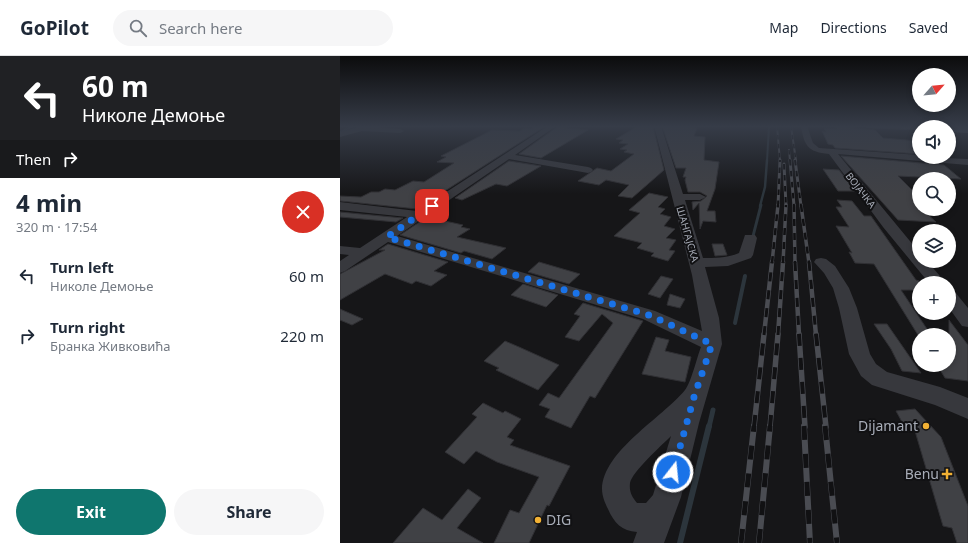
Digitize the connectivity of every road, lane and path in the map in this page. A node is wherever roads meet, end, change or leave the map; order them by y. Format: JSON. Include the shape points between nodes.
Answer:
{"nodes":[{"id":1,"x":668,"y":148,"type":"edge"},
{"id":2,"x":519,"y":149,"type":"edge"},
{"id":3,"x":816,"y":149,"type":"edge"},
{"id":4,"x":832,"y":152,"type":"junction"},
{"id":5,"x":508,"y":156,"type":"junction"},
{"id":6,"x":968,"y":162,"type":"edge"},
{"id":7,"x":588,"y":170,"type":"dead end"},
{"id":8,"x":678,"y":197,"type":"junction"},
{"id":9,"x":700,"y":197,"type":"dead end"},
{"id":10,"x":340,"y":206,"type":"edge"},
{"id":11,"x":419,"y":215,"type":"junction"},
{"id":12,"x":387,"y":237,"type":"junction"},
{"id":13,"x":750,"y":238,"type":"dead end"},
{"id":14,"x":340,"y":250,"type":"edge"},
{"id":15,"x":363,"y":253,"type":"junction"},
{"id":16,"x":912,"y":253,"type":"edge"},
{"id":17,"x":696,"y":262,"type":"junction"},
{"id":18,"x":821,"y":262,"type":"dead end"},
{"id":19,"x":340,"y":268,"type":"edge"},
{"id":20,"x":925,"y":268,"type":"edge"},
{"id":21,"x":932,"y":276,"type":"edge"},
{"id":22,"x":956,"y":305,"type":"edge"},
{"id":23,"x":968,"y":321,"type":"edge"},
{"id":24,"x":712,"y":344,"type":"junction"},
{"id":25,"x":694,"y":397,"type":"junction"},
{"id":26,"x":968,"y":409,"type":"edge"},
{"id":27,"x":665,"y":502,"type":"junction"},
{"id":28,"x":648,"y":543,"type":"edge"}],
"edges":[{"from":1,"to":8,"type":"street","name":"ШАНГАЈСКА"},
{"from":2,"to":5,"type":"street"},
{"from":3,"to":4,"type":"street"},
{"from":4,"to":6,"type":"street"},
{"from":4,"to":16,"type":"street","name":"ВОЈАЧКА"},
{"from":5,"to":7,"type":"street"},
{"from":5,"to":11,"type":"street"},
{"from":8,"to":9,"type":"street"},
{"from":8,"to":17,"type":"street","name":"ШАНГАЈСКА","via":[[690,220]]},
{"from":10,"to":11,"type":"street"},
{"from":11,"to":12,"type":"street"},
{"from":12,"to":15,"type":"street"},
{"from":12,"to":24,"type":"street","via":[[649,315]]},
{"from":13,"to":17,"type":"street","via":[[746,255],[741,258],[719,262]]},
{"from":14,"to":15,"type":"street"},
{"from":15,"to":19,"type":"street"},
{"from":17,"to":24,"type":"street","name":"ШАНГАЈСКА","via":[[710,317]]},
{"from":18,"to":26,"type":"street","via":[[838,280],[860,355],[866,367],[880,379],[940,397]]},
{"from":20,"to":21,"type":"street","name":"ВОЈАЧКА"},
{"from":22,"to":23,"type":"street"},
{"from":24,"to":25,"type":"street"},
{"from":25,"to":27,"type":"street"},
{"from":25,"to":27,"type":"street","via":[[628,462],[617,480],[617,499],[630,517],[646,519],[654,516]]},
{"from":27,"to":28,"type":"street"}]}
